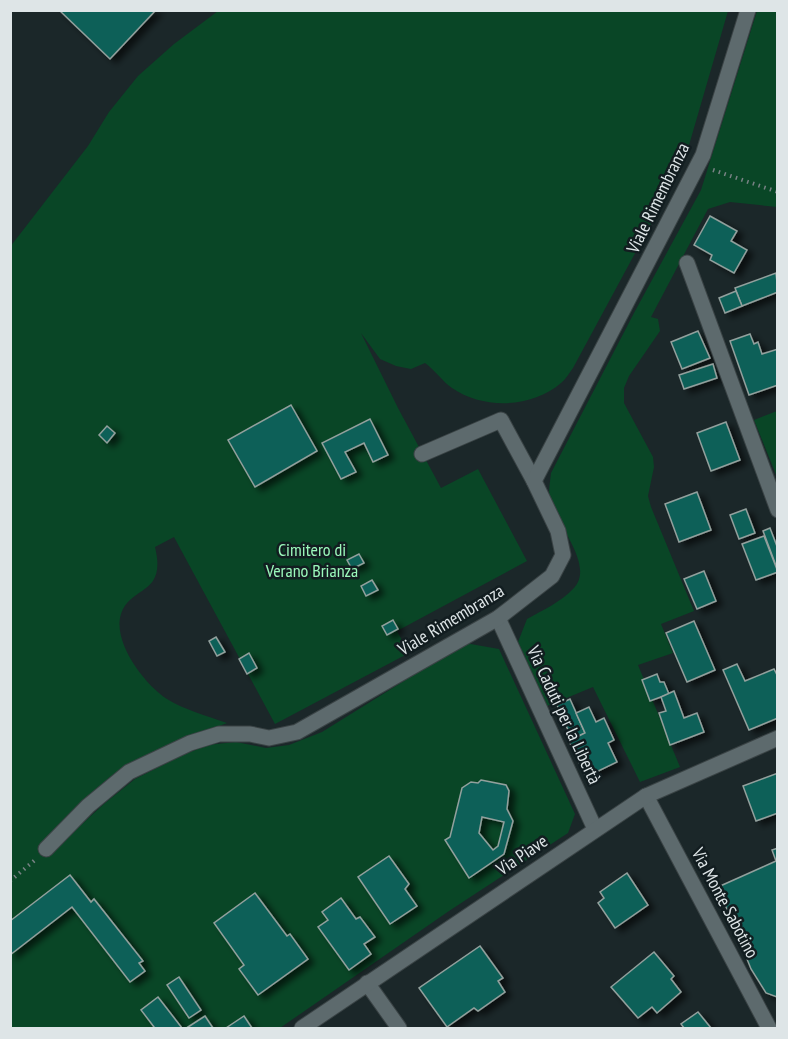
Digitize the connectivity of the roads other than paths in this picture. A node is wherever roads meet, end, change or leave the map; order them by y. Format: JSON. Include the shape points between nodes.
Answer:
{"nodes":[{"id":1,"x":748,"y":10,"type":"edge"},
{"id":2,"x":687,"y":263,"type":"dead end"},
{"id":3,"x":422,"y":454,"type":"dead end"},
{"id":4,"x":534,"y":481,"type":"junction"},
{"id":5,"x":777,"y":510,"type":"edge"},
{"id":6,"x":498,"y":618,"type":"junction"},
{"id":7,"x":777,"y":738,"type":"edge"},
{"id":8,"x":646,"y":796,"type":"junction"},
{"id":9,"x":595,"y":829,"type":"junction"},
{"id":10,"x":46,"y":849,"type":"road end"},
{"id":11,"x":367,"y":983,"type":"junction"},
{"id":12,"x":302,"y":1029,"type":"edge"},
{"id":13,"x":399,"y":1029,"type":"edge"},
{"id":14,"x":769,"y":1029,"type":"edge"}],
"edges":[{"from":1,"to":4,"type":"street","name":"Viale Rimembranza","via":[[698,165]]},
{"from":2,"to":5,"type":"street"},
{"from":3,"to":4,"type":"street","via":[[501,420]]},
{"from":4,"to":6,"type":"street","name":"Viale Rimembranza","via":[[558,531],[563,555],[552,576]]},
{"from":6,"to":9,"type":"street","name":"Via Caduti per la Libertà"},
{"from":6,"to":10,"type":"street","name":"Viale Rimembranza","via":[[297,732],[268,738],[219,734],[129,771]]},
{"from":7,"to":8,"type":"street","name":"Via Piave"},
{"from":8,"to":9,"type":"street","name":"Via Piave"},
{"from":8,"to":14,"type":"street","name":"Via Monte Sabotino"},
{"from":9,"to":11,"type":"street","name":"Via Piave"},
{"from":11,"to":12,"type":"street","name":"Via Piave"},
{"from":11,"to":13,"type":"street"}]}
